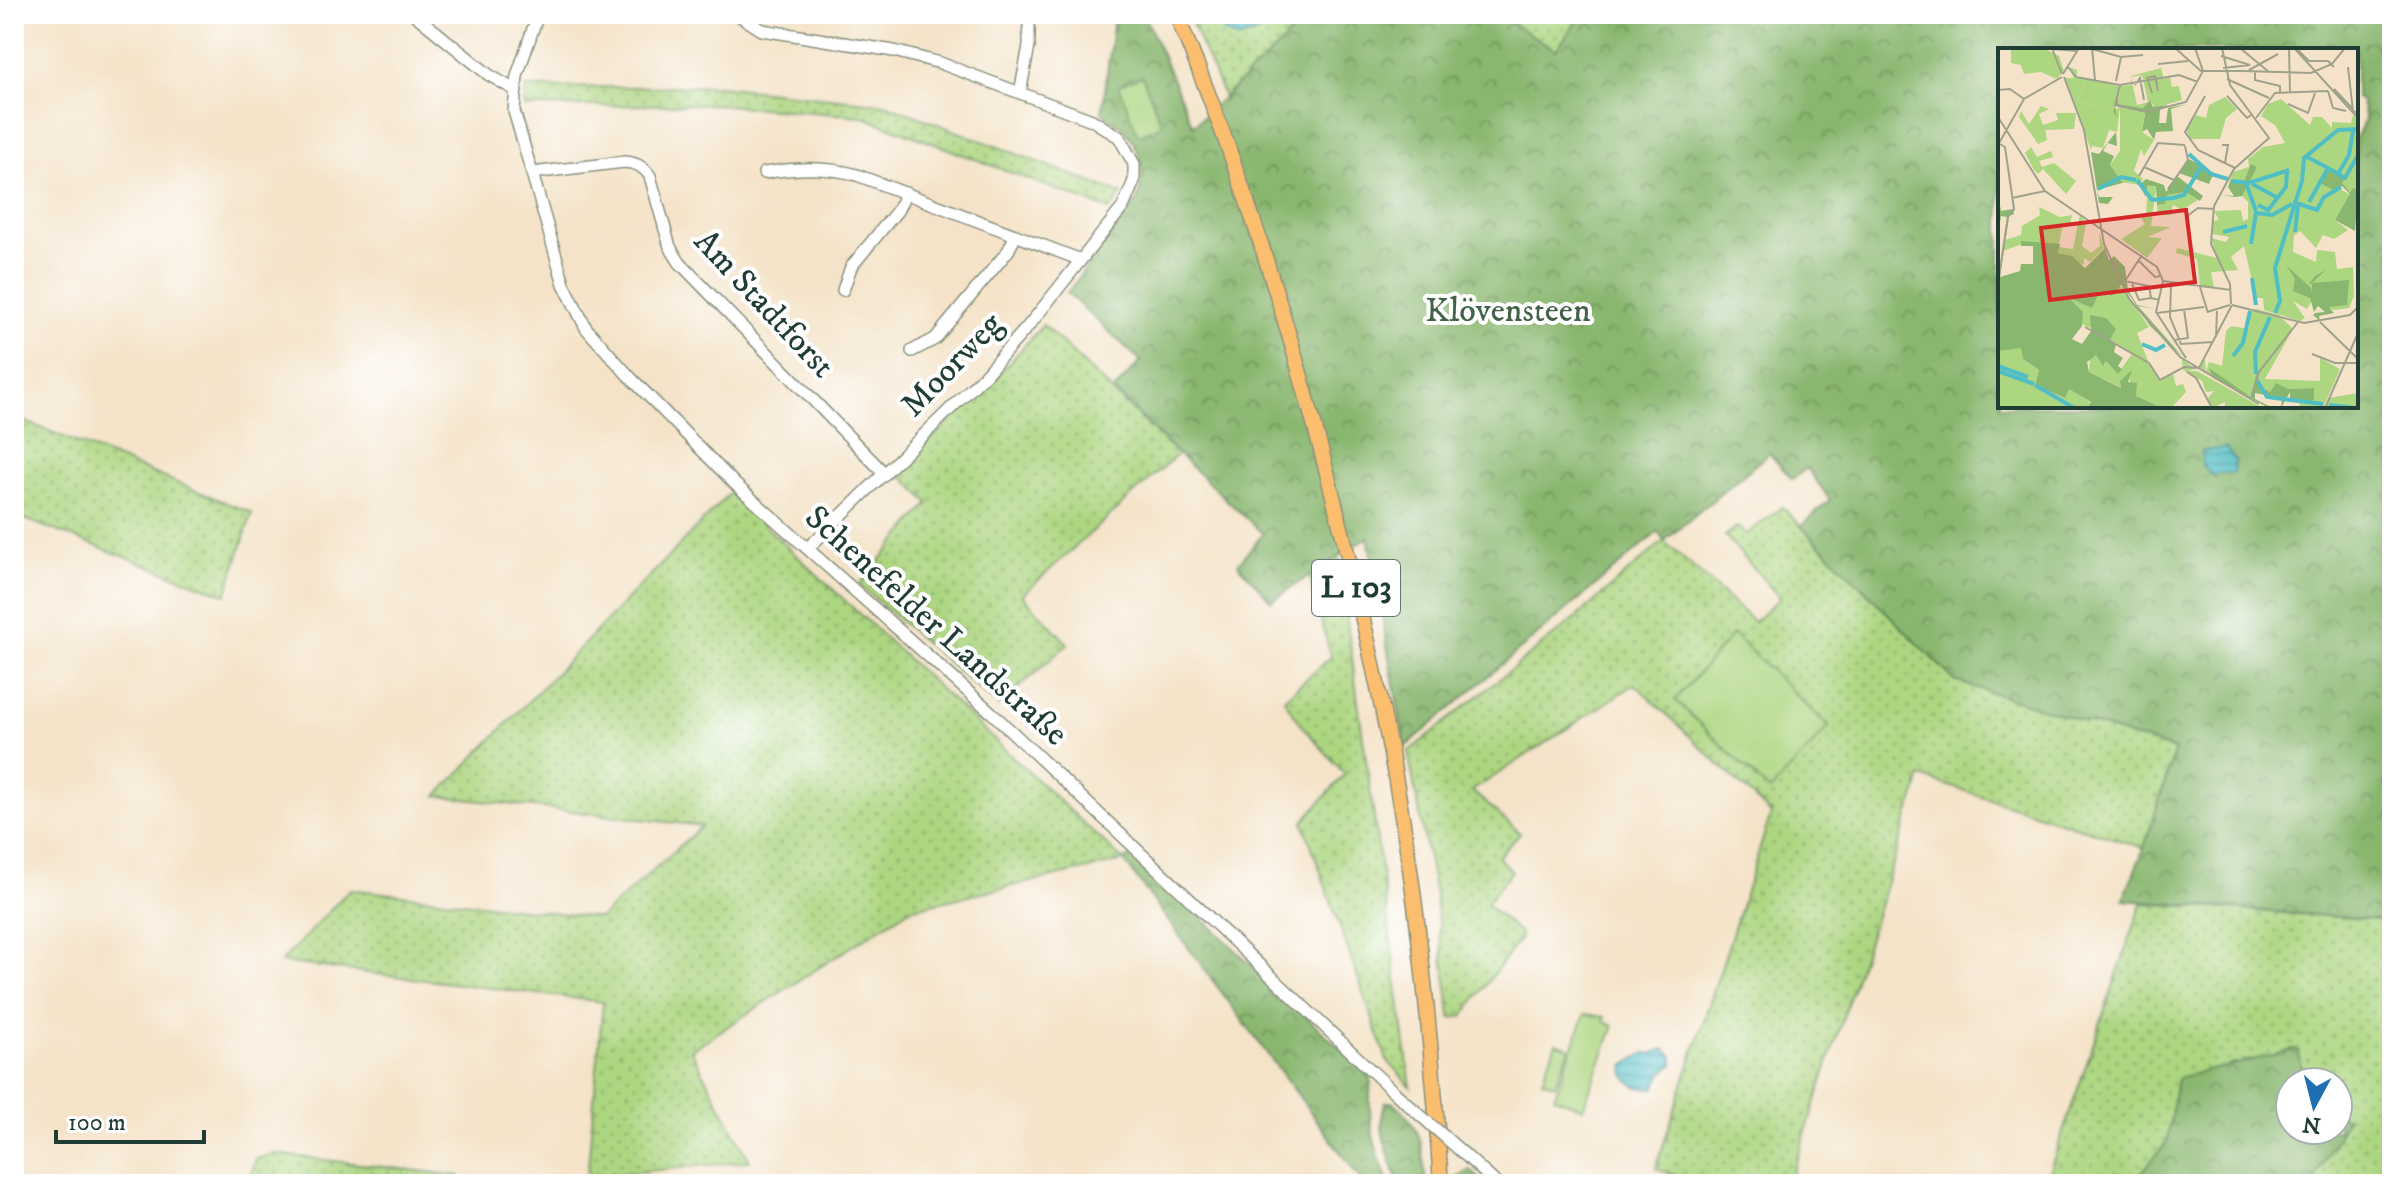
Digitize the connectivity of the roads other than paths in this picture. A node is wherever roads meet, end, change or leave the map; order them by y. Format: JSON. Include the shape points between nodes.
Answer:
{"nodes":[{"id":1,"x":414,"y":14,"type":"edge"},
{"id":2,"x":538,"y":14,"type":"edge"},
{"id":3,"x":737,"y":14,"type":"edge"},
{"id":4,"x":1029,"y":14,"type":"edge"},
{"id":5,"x":1176,"y":14,"type":"edge"},
{"id":6,"x":515,"y":90,"type":"junction"},
{"id":7,"x":1020,"y":93,"type":"junction"},
{"id":8,"x":532,"y":173,"type":"junction"},
{"id":9,"x":764,"y":173,"type":"dead end"},
{"id":10,"x":906,"y":193,"type":"junction"},
{"id":11,"x":1016,"y":235,"type":"junction"},
{"id":12,"x":1081,"y":260,"type":"junction"},
{"id":13,"x":843,"y":290,"type":"dead end"},
{"id":14,"x":912,"y":351,"type":"dead end"},
{"id":15,"x":885,"y":474,"type":"junction"},
{"id":16,"x":808,"y":548,"type":"junction"},
{"id":17,"x":1441,"y":1184,"type":"edge"},
{"id":18,"x":1497,"y":1184,"type":"edge"}],
"edges":[{"from":1,"to":6,"type":"street"},
{"from":2,"to":6,"type":"street","name":"Schenefelder Landstraße"},
{"from":3,"to":7,"type":"street","via":[[762,30],[894,51]]},
{"from":4,"to":7,"type":"street"},
{"from":5,"to":17,"type":"main road","number":"L 103","via":[[1206,83],[1293,340],[1352,567],[1416,912]]},
{"from":6,"to":8,"type":"street","name":"Schenefelder Landstraße","via":[[514,111]]},
{"from":7,"to":12,"type":"street","name":"Moorweg","via":[[1092,120],[1119,137],[1134,164],[1130,196]]},
{"from":8,"to":15,"type":"street","name":"Am Stadtforst","via":[[624,162],[644,168],[680,263]]},
{"from":8,"to":16,"type":"street","name":"Schenefelder Landstraße","via":[[564,284],[586,328],[735,484]]},
{"from":9,"to":10,"type":"street","via":[[798,168],[843,171]]},
{"from":10,"to":11,"type":"street"},
{"from":10,"to":13,"type":"street","via":[[851,267]]},
{"from":11,"to":12,"type":"street"},
{"from":11,"to":14,"type":"street","via":[[935,339]]},
{"from":12,"to":15,"type":"street","name":"Moorweg","via":[[984,376]]},
{"from":15,"to":16,"type":"street","name":"Moorweg"},
{"from":16,"to":18,"type":"street","name":"Schenefelder Landstraße","bridge":true}]}
